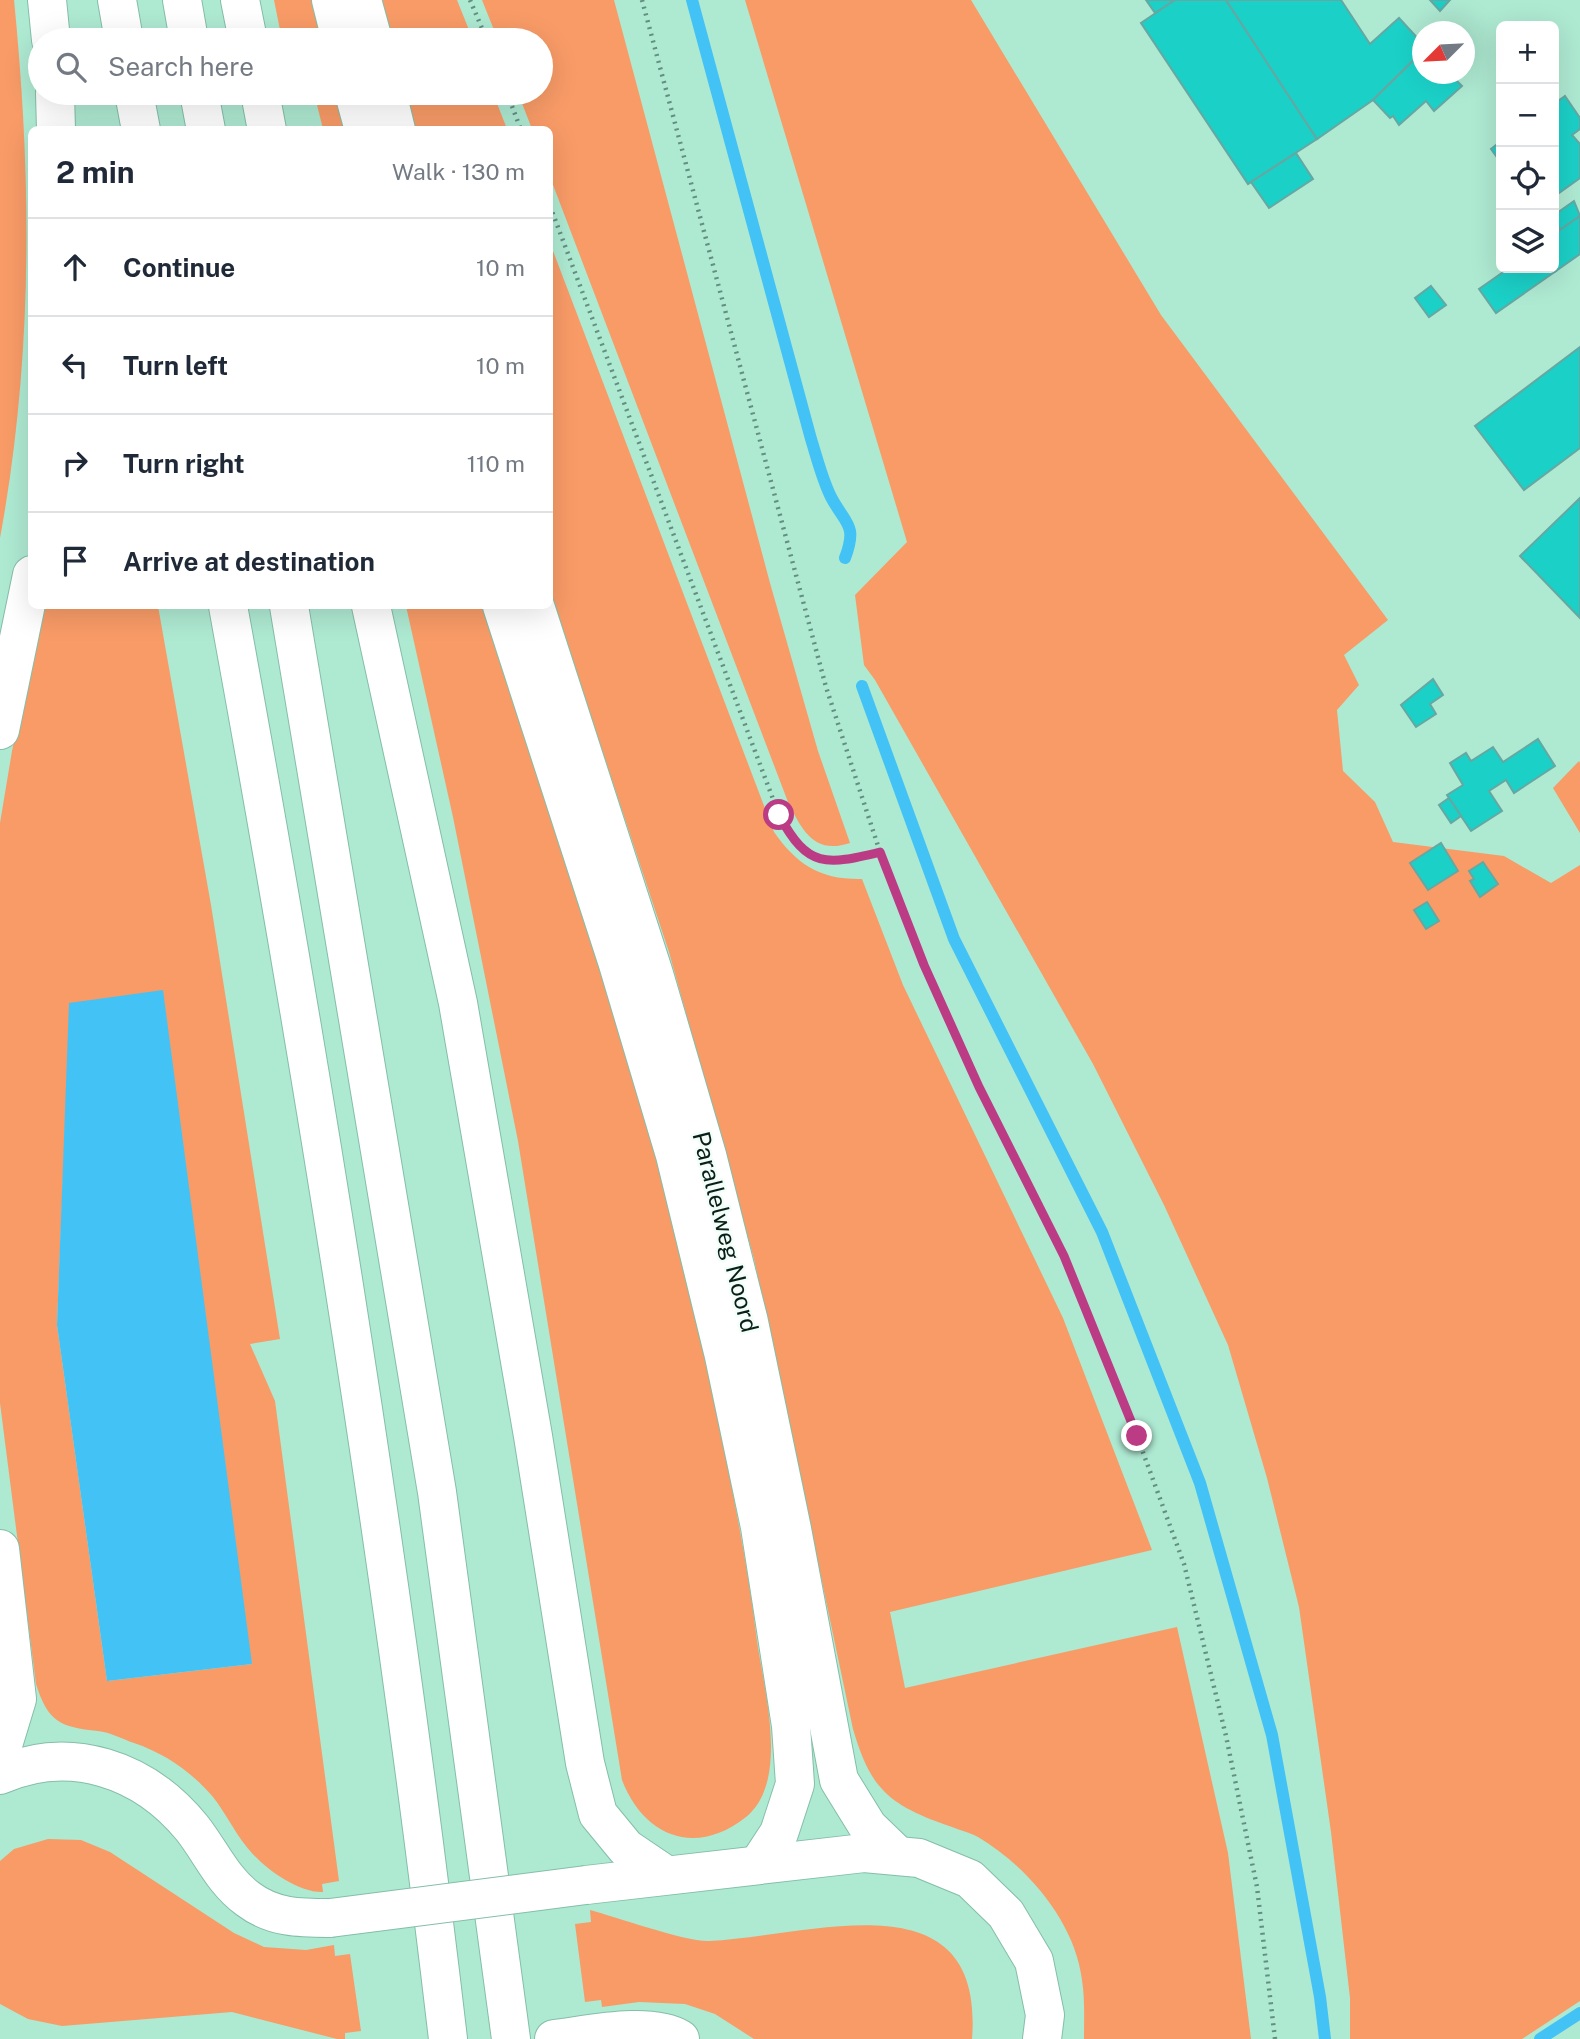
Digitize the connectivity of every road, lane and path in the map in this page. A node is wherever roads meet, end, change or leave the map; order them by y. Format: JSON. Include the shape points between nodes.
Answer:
{"nodes":[{"id":1,"x":47,"y":0,"type":"edge"},
{"id":2,"x":117,"y":0,"type":"edge"},
{"id":3,"x":182,"y":0,"type":"edge"},
{"id":4,"x":240,"y":0,"type":"edge"},
{"id":5,"x":331,"y":0,"type":"edge"},
{"id":6,"x":362,"y":0,"type":"edge"},
{"id":7,"x":471,"y":0,"type":"edge"},
{"id":8,"x":642,"y":0,"type":"edge"},
{"id":9,"x":50,"y":28,"type":"edge"},
{"id":10,"x":122,"y":28,"type":"edge"},
{"id":11,"x":187,"y":28,"type":"edge"},
{"id":12,"x":246,"y":28,"type":"edge"},
{"id":13,"x":338,"y":28,"type":"edge"},
{"id":14,"x":370,"y":28,"type":"edge"},
{"id":15,"x":482,"y":28,"type":"edge"},
{"id":16,"x":55,"y":105,"type":"edge"},
{"id":17,"x":136,"y":105,"type":"edge"},
{"id":18,"x":201,"y":105,"type":"edge"},
{"id":19,"x":262,"y":105,"type":"edge"},
{"id":20,"x":357,"y":105,"type":"edge"},
{"id":21,"x":390,"y":105,"type":"edge"},
{"id":22,"x":512,"y":105,"type":"edge"},
{"id":23,"x":56,"y":126,"type":"edge"},
{"id":24,"x":140,"y":126,"type":"edge"},
{"id":25,"x":205,"y":126,"type":"edge"},
{"id":26,"x":266,"y":126,"type":"edge"},
{"id":27,"x":363,"y":126,"type":"edge"},
{"id":28,"x":395,"y":126,"type":"edge"},
{"id":29,"x":519,"y":126,"type":"edge"},
{"id":30,"x":553,"y":214,"type":"edge"},
{"id":31,"x":28,"y":594,"type":"edge"},
{"id":32,"x":229,"y":609,"type":"edge"},
{"id":33,"x":290,"y":609,"type":"edge"},
{"id":34,"x":372,"y":609,"type":"edge"},
{"id":35,"x":503,"y":609,"type":"edge"},
{"id":36,"x":536,"y":609,"type":"edge"},
{"id":37,"x":0,"y":730,"type":"edge"},
{"id":38,"x":880,"y":852,"type":"junction"},
{"id":39,"x":0,"y":1549,"type":"edge"},
{"id":40,"x":0,"y":1755,"type":"edge"},
{"id":41,"x":0,"y":1775,"type":"edge"},
{"id":42,"x":895,"y":1854,"type":"junction"},
{"id":43,"x":758,"y":1864,"type":"junction"},
{"id":44,"x":666,"y":1875,"type":"junction"},
{"id":45,"x":448,"y":2039,"type":"edge"},
{"id":46,"x":511,"y":2039,"type":"edge"},
{"id":47,"x":554,"y":2039,"type":"edge"},
{"id":48,"x":680,"y":2039,"type":"edge"},
{"id":49,"x":1042,"y":2039,"type":"edge"},
{"id":50,"x":1275,"y":2039,"type":"edge"}],
"edges":[{"from":1,"to":9,"type":"highway"},
{"from":2,"to":10,"type":"highway"},
{"from":3,"to":11,"type":"highway"},
{"from":4,"to":12,"type":"highway"},
{"from":5,"to":13,"type":"highway"},
{"from":6,"to":14,"type":"highway"},
{"from":7,"to":15,"type":"path"},
{"from":8,"to":38,"type":"path","via":[[822,673]]},
{"from":16,"to":23,"type":"highway"},
{"from":17,"to":24,"type":"highway"},
{"from":18,"to":25,"type":"highway"},
{"from":19,"to":26,"type":"highway"},
{"from":20,"to":27,"type":"highway"},
{"from":21,"to":28,"type":"highway"},
{"from":22,"to":29,"type":"path"},
{"from":30,"to":38,"type":"path","via":[[779,815],[792,839],[816,858],[836,863]]},
{"from":31,"to":37,"type":"highway"},
{"from":32,"to":45,"type":"highway","via":[[315,1102],[378,1500]]},
{"from":33,"to":46,"type":"highway","via":[[437,1492]]},
{"from":34,"to":44,"type":"highway","via":[[458,1003],[585,1763],[598,1814],[626,1848]]},
{"from":35,"to":43,"type":"highway","name":"Parallelweg Noord","via":[[675,1155],[760,1527],[791,1726],[795,1784],[779,1833]]},
{"from":36,"to":42,"type":"highway","name":"Parallelweg Noord","via":[[654,974],[707,1155],[749,1322],[839,1780],[868,1827]]},
{"from":38,"to":50,"type":"path","via":[[979,1087],[1064,1256],[1184,1564],[1257,1887]]},
{"from":39,"to":40,"type":"highway","via":[[17,1699]]},
{"from":41,"to":44,"type":"highway","bridge":true,"via":[[23,1765],[47,1762],[100,1764],[148,1788],[191,1827],[221,1873],[249,1900],[286,1918],[330,1917]]},
{"from":42,"to":43,"type":"highway"},
{"from":42,"to":49,"type":"highway","via":[[919,1858],[970,1879],[1006,1914],[1034,1961],[1045,2015]]},
{"from":43,"to":44,"type":"highway"},
{"from":47,"to":48,"type":"highway","via":[[633,2031]]}]}
